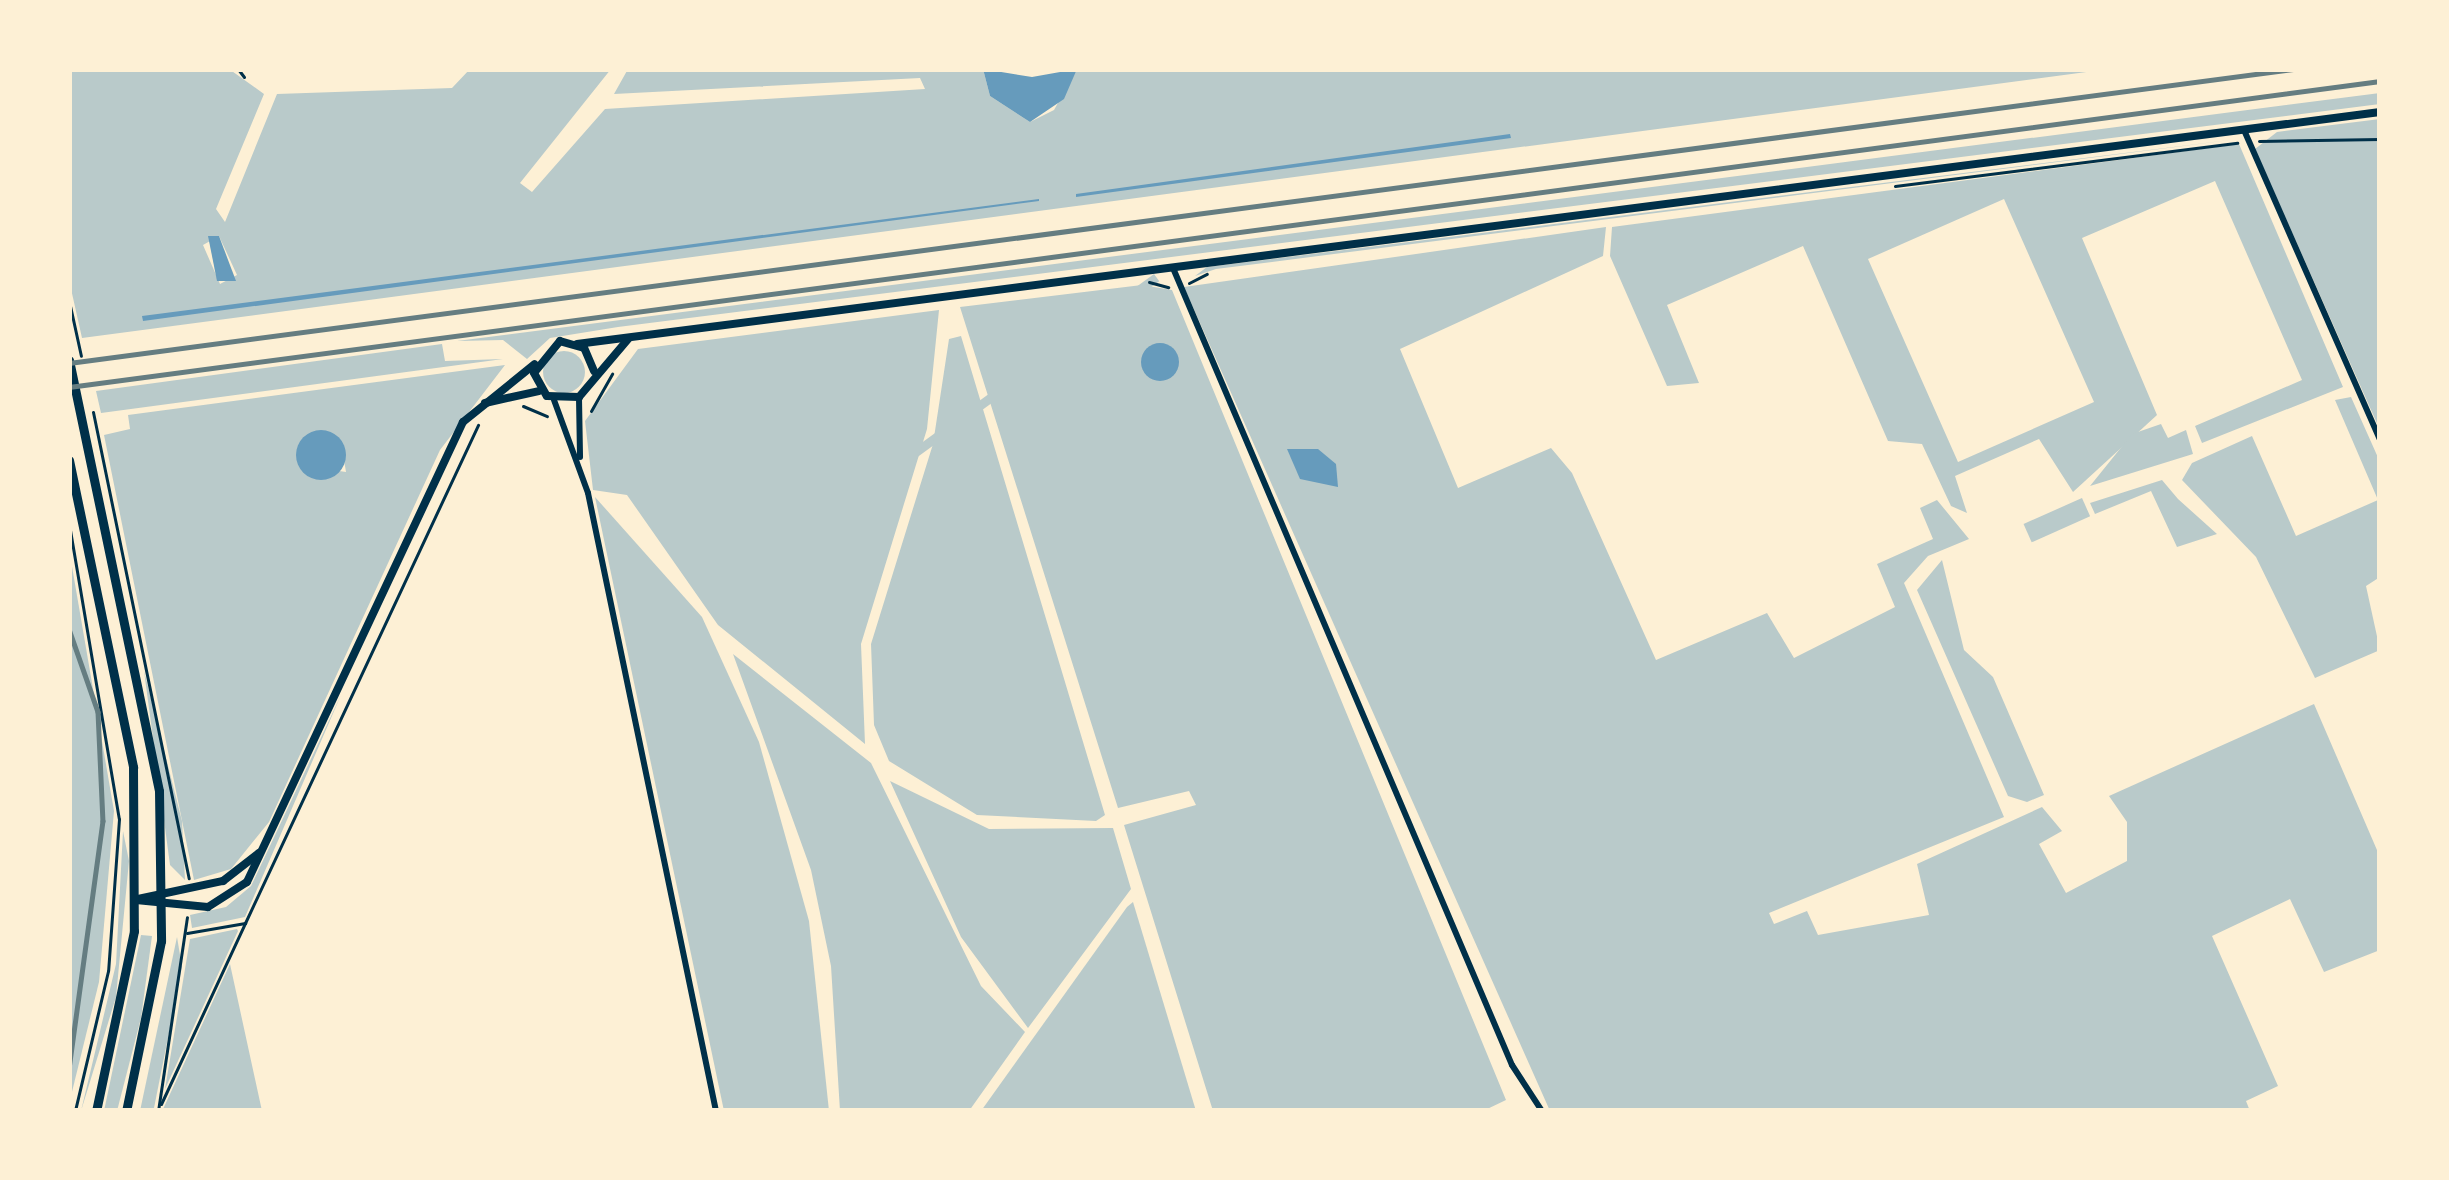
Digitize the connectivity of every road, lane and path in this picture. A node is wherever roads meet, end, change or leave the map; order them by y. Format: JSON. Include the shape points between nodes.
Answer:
{"nodes":[{"id":1,"x":238,"y":69,"type":"edge"},
{"id":2,"x":244,"y":77,"type":"dead end"},
{"id":3,"x":2380,"y":112,"type":"edge"},
{"id":4,"x":2244,"y":129,"type":"junction"},
{"id":5,"x":2380,"y":139,"type":"edge"},
{"id":6,"x":2258,"y":141,"type":"dead end"},
{"id":7,"x":1172,"y":264,"type":"junction"},
{"id":8,"x":637,"y":332,"type":"junction"},
{"id":9,"x":577,"y":344,"type":"junction"},
{"id":10,"x":618,"y":357,"type":"dead end"},
{"id":11,"x":69,"y":360,"type":"edge"},
{"id":12,"x":535,"y":364,"type":"junction"},
{"id":13,"x":594,"y":371,"type":"junction"},
{"id":14,"x":541,"y":391,"type":"junction"},
{"id":15,"x":579,"y":397,"type":"junction"},
{"id":16,"x":554,"y":400,"type":"junction"},
{"id":17,"x":511,"y":405,"type":"dead end"},
{"id":18,"x":474,"y":409,"type":"junction"},
{"id":19,"x":490,"y":413,"type":"dead end"},
{"id":20,"x":580,"y":415,"type":"junction"},
{"id":21,"x":563,"y":419,"type":"junction"},
{"id":22,"x":98,"y":434,"type":"dead end"},
{"id":23,"x":2380,"y":440,"type":"edge"},
{"id":24,"x":69,"y":460,"type":"edge"},
{"id":25,"x":580,"y":460,"type":"junction"},
{"id":26,"x":69,"y":524,"type":"edge"},
{"id":27,"x":267,"y":842,"type":"junction"},
{"id":28,"x":163,"y":885,"type":"junction"},
{"id":29,"x":188,"y":886,"type":"junction"},
{"id":30,"x":136,"y":899,"type":"junction"},
{"id":31,"x":187,"y":909,"type":"junction"},
{"id":32,"x":162,"y":910,"type":"junction"},
{"id":33,"x":245,"y":923,"type":"junction"},
{"id":34,"x":187,"y":933,"type":"junction"},
{"id":35,"x":75,"y":1111,"type":"edge"},
{"id":36,"x":96,"y":1111,"type":"edge"},
{"id":37,"x":126,"y":1111,"type":"edge"},
{"id":38,"x":158,"y":1111,"type":"edge"},
{"id":39,"x":716,"y":1111,"type":"edge"},
{"id":40,"x":1541,"y":1111,"type":"edge"}],
"edges":[{"from":1,"to":2,"type":"lane"},
{"from":3,"to":4,"type":"street"},
{"from":4,"to":7,"type":"street"},
{"from":4,"to":23,"type":"street"},
{"from":5,"to":6,"type":"path"},
{"from":7,"to":8,"type":"street"},
{"from":7,"to":40,"type":"street","via":[[1511,1065]]},
{"from":8,"to":9,"type":"street"},
{"from":8,"to":13,"type":"street"},
{"from":9,"to":12,"type":"street","via":[[551,344]]},
{"from":9,"to":13,"type":"street"},
{"from":10,"to":20,"type":"path","via":[[604,398]]},
{"from":11,"to":28,"type":"main road","via":[[145,700]]},
{"from":12,"to":14,"type":"street"},
{"from":12,"to":18,"type":"street"},
{"from":13,"to":15,"type":"street"},
{"from":14,"to":16,"type":"street"},
{"from":14,"to":18,"type":"street"},
{"from":15,"to":16,"type":"street"},
{"from":15,"to":20,"type":"street"},
{"from":16,"to":21,"type":"street"},
{"from":17,"to":21,"type":"path"},
{"from":18,"to":27,"type":"street"},
{"from":19,"to":33,"type":"path"},
{"from":20,"to":25,"type":"street"},
{"from":21,"to":25,"type":"street"},
{"from":22,"to":29,"type":"path","via":[[187,826]]},
{"from":24,"to":30,"type":"main road","via":[[129,738]]},
{"from":25,"to":39,"type":"street"},
{"from":26,"to":35,"type":"lane","via":[[118,819],[108,971]]},
{"from":27,"to":29,"type":"street","via":[[237,874]]},
{"from":27,"to":31,"type":"street","via":[[238,893]]},
{"from":28,"to":29,"type":"street"},
{"from":28,"to":30,"type":"street"},
{"from":28,"to":32,"type":"main road"},
{"from":30,"to":32,"type":"street"},
{"from":30,"to":36,"type":"main road"},
{"from":31,"to":32,"type":"street"},
{"from":31,"to":34,"type":"path"},
{"from":32,"to":37,"type":"main road"},
{"from":33,"to":34,"type":"path"},
{"from":33,"to":38,"type":"path"},
{"from":34,"to":38,"type":"path"}]}
